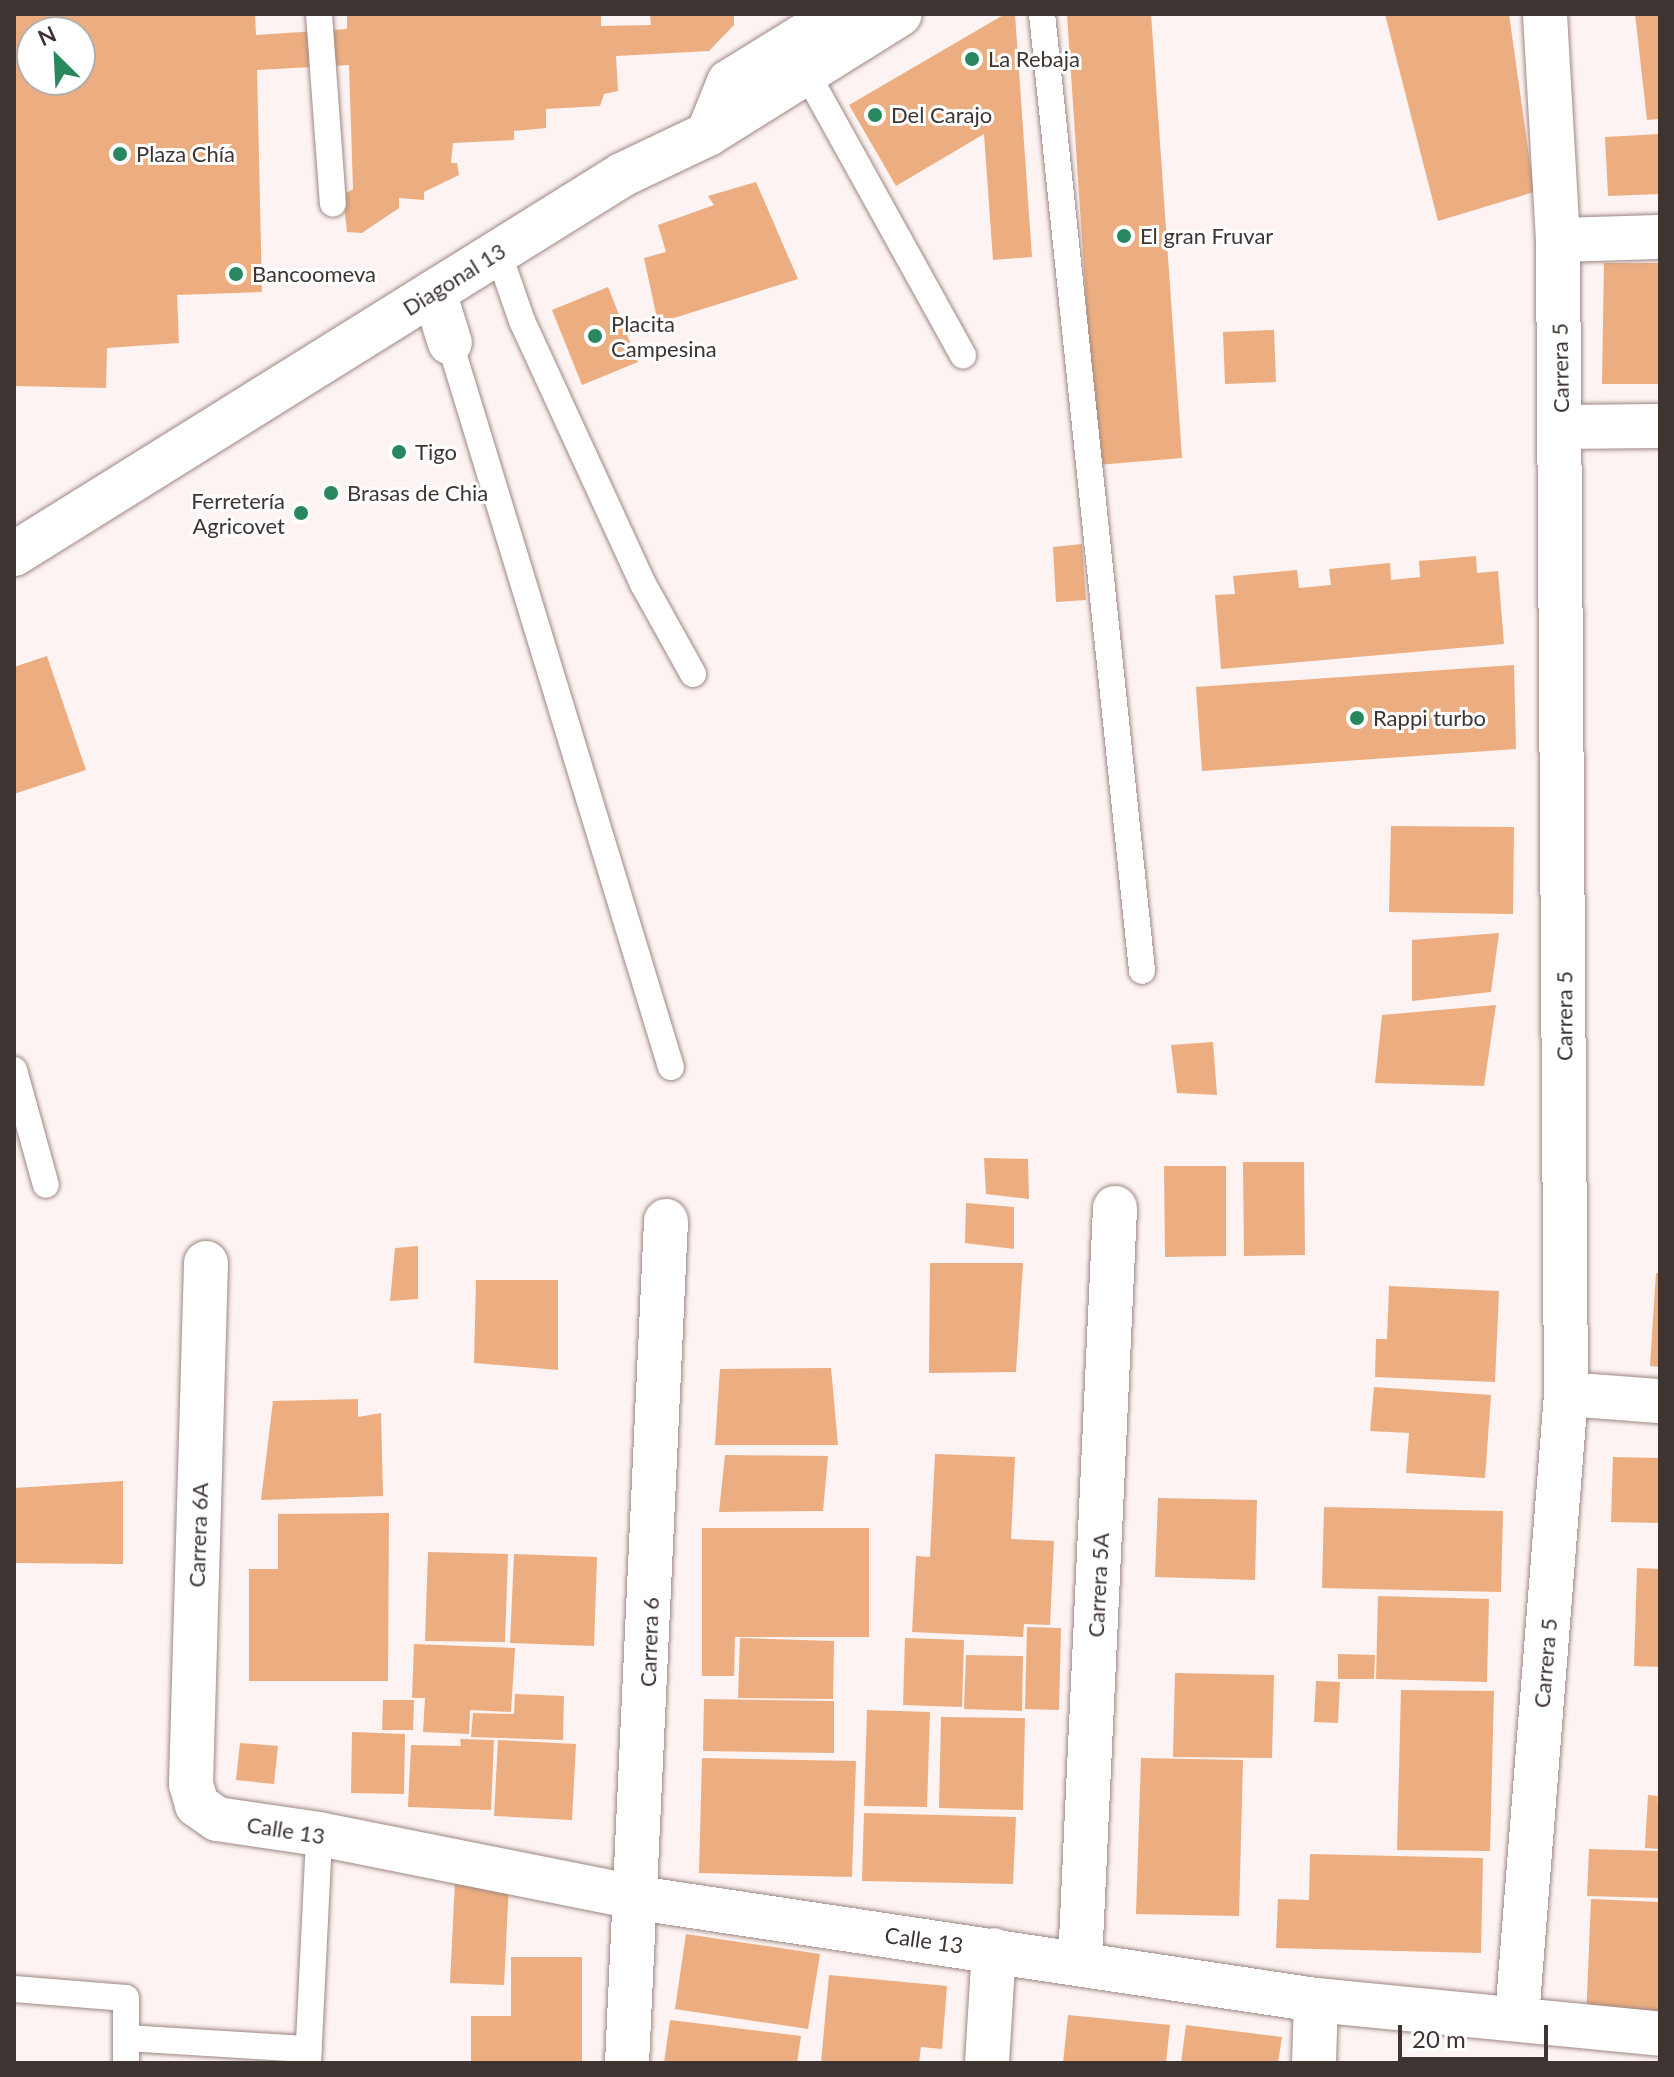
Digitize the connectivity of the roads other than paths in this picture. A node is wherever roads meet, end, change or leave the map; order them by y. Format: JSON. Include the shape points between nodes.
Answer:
{"nodes":[{"id":1,"x":319,"y":14,"type":"edge"},
{"id":2,"x":839,"y":14,"type":"edge"},
{"id":3,"x":900,"y":14,"type":"edge"},
{"id":4,"x":1042,"y":14,"type":"edge"},
{"id":5,"x":1545,"y":14,"type":"edge"},
{"id":6,"x":806,"y":72,"type":"junction"},
{"id":7,"x":708,"y":134,"type":"junction"},
{"id":8,"x":333,"y":203,"type":"dead end"},
{"id":9,"x":1660,"y":237,"type":"edge"},
{"id":10,"x":1558,"y":240,"type":"junction"},
{"id":11,"x":498,"y":252,"type":"junction"},
{"id":12,"x":434,"y":292,"type":"junction"},
{"id":13,"x":450,"y":343,"type":"joint"},
{"id":14,"x":963,"y":355,"type":"dead end"},
{"id":15,"x":1660,"y":426,"type":"edge"},
{"id":16,"x":1560,"y":427,"type":"junction"},
{"id":17,"x":14,"y":554,"type":"edge"},
{"id":18,"x":693,"y":674,"type":"dead end"},
{"id":19,"x":1142,"y":971,"type":"dead end"},
{"id":20,"x":671,"y":1067,"type":"dead end"},
{"id":21,"x":14,"y":1070,"type":"edge"},
{"id":22,"x":46,"y":1185,"type":"dead end"},
{"id":23,"x":1115,"y":1208,"type":"dead end"},
{"id":24,"x":666,"y":1221,"type":"dead end"},
{"id":25,"x":206,"y":1263,"type":"dead end"},
{"id":26,"x":1566,"y":1394,"type":"junction"},
{"id":27,"x":1660,"y":1401,"type":"edge"},
{"id":28,"x":197,"y":1805,"type":"joint"},
{"id":29,"x":319,"y":1834,"type":"junction"},
{"id":30,"x":638,"y":1898,"type":"junction"},
{"id":31,"x":994,"y":1950,"type":"junction"},
{"id":32,"x":1080,"y":1962,"type":"junction"},
{"id":33,"x":14,"y":1989,"type":"edge"},
{"id":34,"x":1316,"y":2000,"type":"junction"},
{"id":35,"x":1517,"y":2017,"type":"junction"},
{"id":36,"x":1660,"y":2034,"type":"edge"},
{"id":37,"x":127,"y":2050,"type":"edge"},
{"id":38,"x":308,"y":2056,"type":"edge"},
{"id":39,"x":627,"y":2063,"type":"edge"},
{"id":40,"x":987,"y":2063,"type":"edge"},
{"id":41,"x":1314,"y":2063,"type":"edge"}],
"edges":[{"from":1,"to":8,"type":"lane"},
{"from":2,"to":7,"type":"street","via":[[729,82]]},
{"from":3,"to":6,"type":"street","name":"Diagonal 13"},
{"from":4,"to":19,"type":"lane"},
{"from":5,"to":10,"type":"street","name":"Carrera 5"},
{"from":6,"to":7,"type":"street","name":"Diagonal 13"},
{"from":6,"to":14,"type":"lane"},
{"from":7,"to":11,"type":"street","name":"Diagonal 13","via":[[622,175]]},
{"from":9,"to":10,"type":"street"},
{"from":10,"to":16,"type":"street","name":"Carrera 5"},
{"from":11,"to":12,"type":"street","name":"Diagonal 13"},
{"from":11,"to":18,"type":"lane","via":[[522,321],[636,570]]},
{"from":12,"to":13,"type":"street"},
{"from":12,"to":17,"type":"street","name":"Diagonal 13"},
{"from":13,"to":20,"type":"lane"},
{"from":15,"to":16,"type":"street"},
{"from":16,"to":26,"type":"street","name":"Carrera 5"},
{"from":21,"to":22,"type":"lane"},
{"from":23,"to":32,"type":"street","name":"Carrera 5A"},
{"from":24,"to":30,"type":"street","name":"Carrera 6"},
{"from":25,"to":28,"type":"street","name":"Carrera 6A","via":[[191,1784]]},
{"from":26,"to":27,"type":"street"},
{"from":26,"to":35,"type":"street","name":"Carrera 5"},
{"from":28,"to":29,"type":"street","name":"Calle 13","via":[[217,1819]]},
{"from":29,"to":30,"type":"street","name":"Calle 13"},
{"from":29,"to":38,"type":"lane"},
{"from":30,"to":31,"type":"street","name":"Calle 13"},
{"from":30,"to":39,"type":"street","name":"Carrera 6"},
{"from":31,"to":32,"type":"street","name":"Calle 13"},
{"from":31,"to":40,"type":"street"},
{"from":32,"to":34,"type":"street","name":"Calle 13"},
{"from":33,"to":37,"type":"lane","via":[[126,1998]]},
{"from":34,"to":35,"type":"street","name":"Calle 13"},
{"from":34,"to":41,"type":"street"},
{"from":35,"to":36,"type":"street","name":"Calle 13"},
{"from":37,"to":38,"type":"lane"}]}
